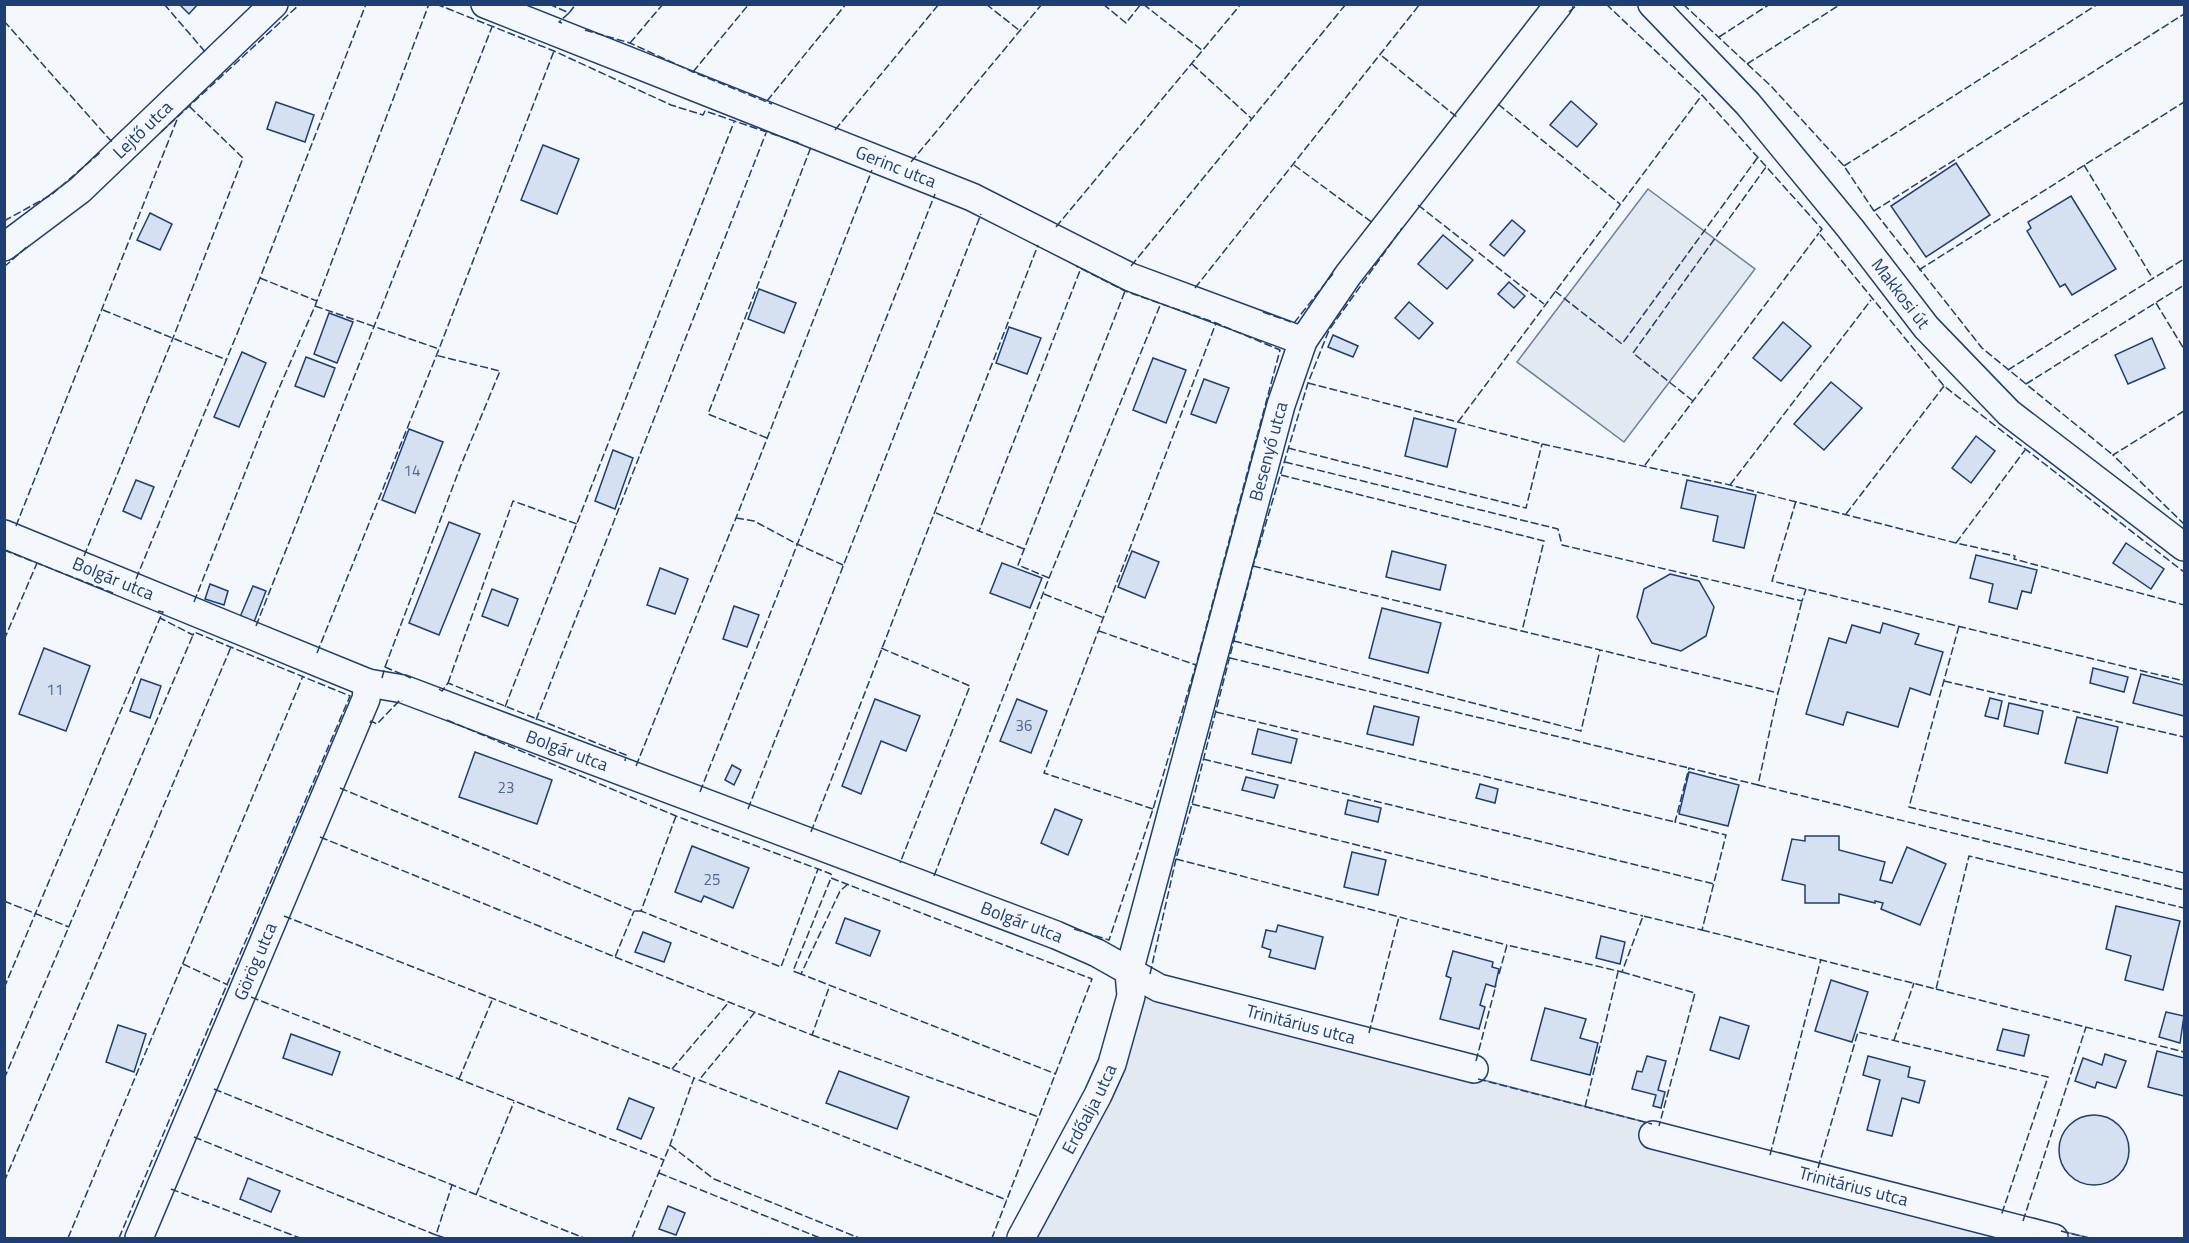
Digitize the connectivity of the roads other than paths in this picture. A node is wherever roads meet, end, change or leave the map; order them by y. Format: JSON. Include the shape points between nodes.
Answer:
{"nodes":[{"id":1,"x":274,"y":4,"type":"edge"},
{"id":2,"x":485,"y":4,"type":"edge"},
{"id":3,"x":1559,"y":4,"type":"edge"},
{"id":4,"x":1652,"y":4,"type":"edge"},
{"id":5,"x":4,"y":247,"type":"edge"},
{"id":6,"x":1303,"y":341,"type":"junction"},
{"id":7,"x":4,"y":534,"type":"edge"},
{"id":8,"x":2184,"y":547,"type":"edge"},
{"id":9,"x":368,"y":684,"type":"junction"},
{"id":10,"x":1129,"y":972,"type":"junction"},
{"id":11,"x":1474,"y":1069,"type":"dead end"},
{"id":12,"x":1653,"y":1135,"type":"dead end"},
{"id":13,"x":139,"y":1239,"type":"edge"},
{"id":14,"x":1021,"y":1239,"type":"edge"},
{"id":15,"x":2054,"y":1239,"type":"edge"}],
"edges":[{"from":1,"to":5,"type":"street","name":"Lejtő utca","via":[[80,190]]},
{"from":2,"to":6,"type":"street","name":"Gerinc utca","via":[[972,197],[1130,277]]},
{"from":3,"to":6,"type":"street","name":"Besenyő utca","via":[[1348,275]]},
{"from":4,"to":8,"type":"street","name":"Makkosi út","via":[[1748,104],[1926,327],[2008,413]]},
{"from":6,"to":10,"type":"street","name":"Besenyő utca","via":[[1281,405]]},
{"from":7,"to":9,"type":"street","name":"Bolgár utca"},
{"from":9,"to":10,"type":"street","name":"Bolgár utca","via":[[403,689],[1056,935],[1097,952]]},
{"from":9,"to":13,"type":"street","name":"Görög utca","via":[[366,699]]},
{"from":10,"to":11,"type":"street","name":"Trinitárius utca","via":[[1179,994]]},
{"from":10,"to":14,"type":"street","name":"Erdőalja utca","via":[[1131,996],[1112,1064]]},
{"from":12,"to":15,"type":"street","name":"Trinitárius utca"}]}
